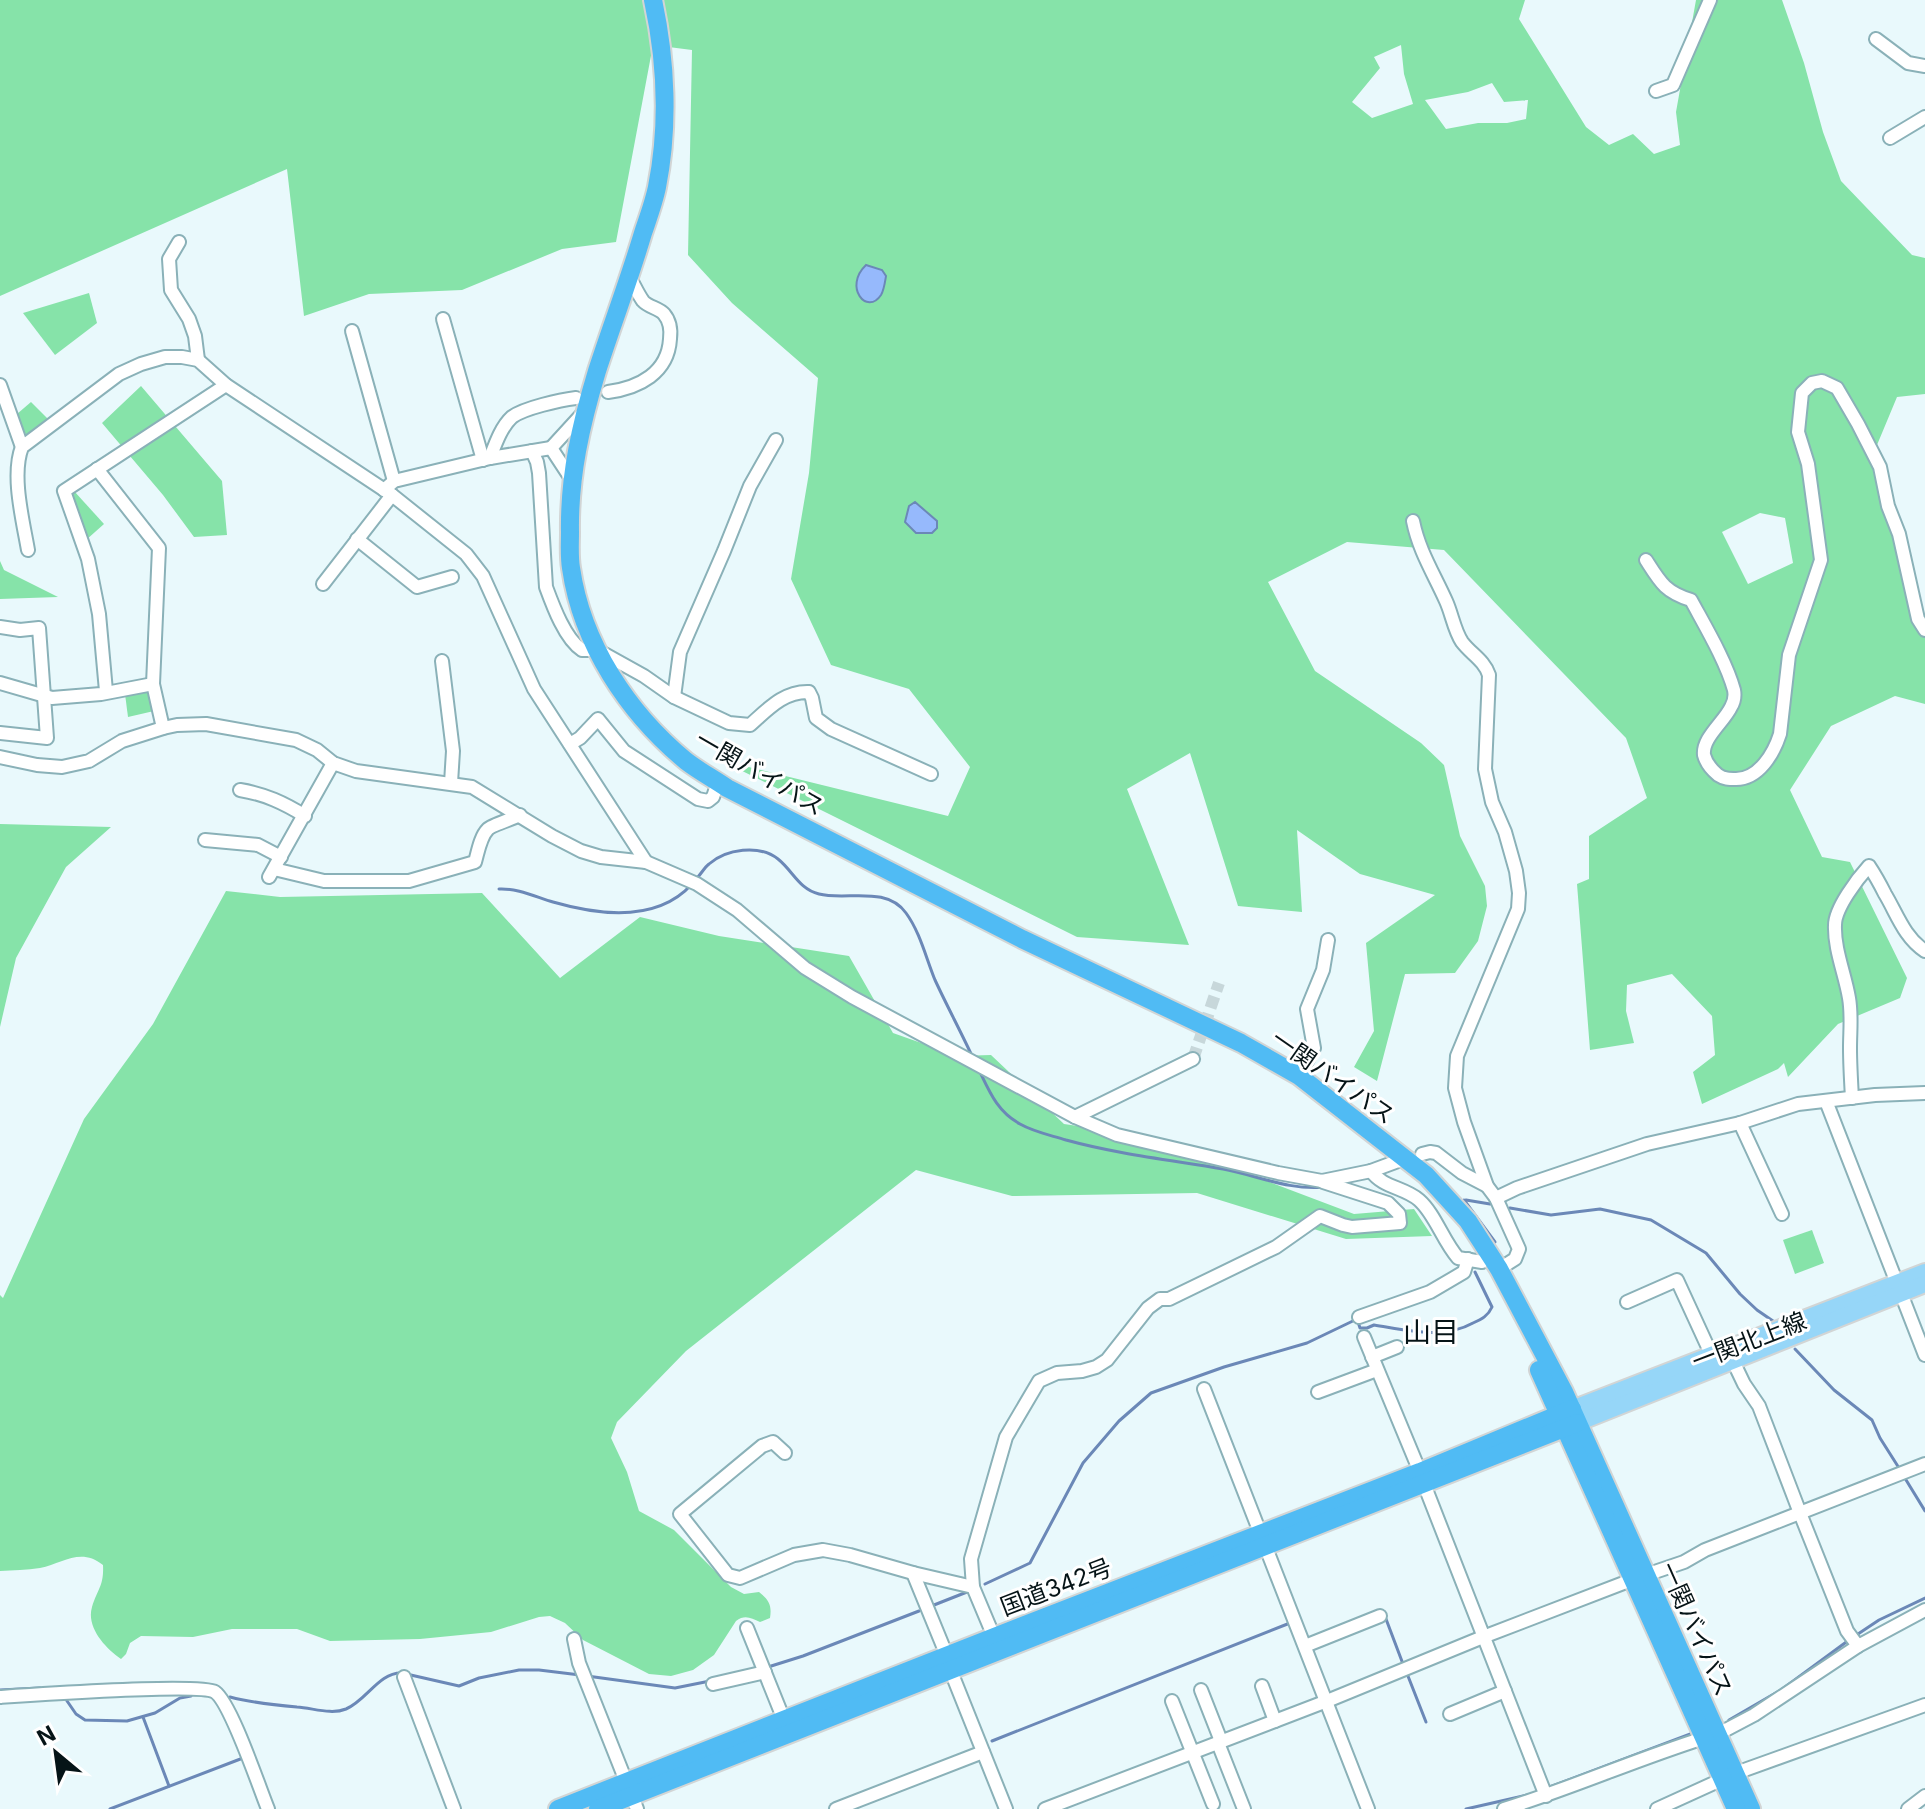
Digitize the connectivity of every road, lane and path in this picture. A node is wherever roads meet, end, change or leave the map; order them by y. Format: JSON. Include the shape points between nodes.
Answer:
{"nodes":[{"id":1,"x":653,"y":0,"type":"edge"},
{"id":2,"x":1710,"y":0,"type":"edge"},
{"id":3,"x":1876,"y":39,"type":"dead end"},
{"id":4,"x":1925,"y":66,"type":"edge"},
{"id":5,"x":1656,"y":91,"type":"dead end"},
{"id":6,"x":1925,"y":117,"type":"edge"},
{"id":7,"x":1890,"y":138,"type":"dead end"},
{"id":8,"x":179,"y":242,"type":"dead end"},
{"id":9,"x":630,"y":278,"type":"junction"},
{"id":10,"x":443,"y":319,"type":"dead end"},
{"id":11,"x":352,"y":331,"type":"dead end"},
{"id":12,"x":198,"y":360,"type":"junction"},
{"id":13,"x":0,"y":385,"type":"edge"},
{"id":14,"x":226,"y":385,"type":"junction"},
{"id":15,"x":608,"y":392,"type":"dead end"},
{"id":16,"x":582,"y":403,"type":"junction"},
{"id":17,"x":776,"y":440,"type":"dead end"},
{"id":18,"x":22,"y":447,"type":"junction"},
{"id":19,"x":551,"y":448,"type":"junction"},
{"id":20,"x":532,"y":451,"type":"junction"},
{"id":21,"x":486,"y":459,"type":"junction"},
{"id":22,"x":97,"y":469,"type":"junction"},
{"id":23,"x":572,"y":480,"type":"junction"},
{"id":24,"x":390,"y":489,"type":"junction"},
{"id":25,"x":1413,"y":521,"type":"dead end"},
{"id":26,"x":357,"y":539,"type":"junction"},
{"id":27,"x":28,"y":550,"type":"dead end"},
{"id":28,"x":1646,"y":560,"type":"dead end"},
{"id":29,"x":452,"y":577,"type":"dead end"},
{"id":30,"x":323,"y":584,"type":"dead end"},
{"id":31,"x":0,"y":627,"type":"edge"},
{"id":32,"x":1925,"y":630,"type":"edge"},
{"id":33,"x":596,"y":648,"type":"junction"},
{"id":34,"x":442,"y":661,"type":"dead end"},
{"id":35,"x":0,"y":683,"type":"edge"},
{"id":36,"x":153,"y":684,"type":"junction"},
{"id":37,"x":106,"y":691,"type":"junction"},
{"id":38,"x":44,"y":697,"type":"junction"},
{"id":39,"x":674,"y":697,"type":"junction"},
{"id":40,"x":163,"y":728,"type":"junction"},
{"id":41,"x":0,"y":733,"type":"edge"},
{"id":42,"x":570,"y":744,"type":"junction"},
{"id":43,"x":0,"y":757,"type":"edge"},
{"id":44,"x":333,"y":763,"type":"junction"},
{"id":45,"x":931,"y":774,"type":"dead end"},
{"id":46,"x":718,"y":782,"type":"junction"},
{"id":47,"x":451,"y":783,"type":"junction"},
{"id":48,"x":240,"y":790,"type":"dead end"},
{"id":49,"x":520,"y":815,"type":"junction"},
{"id":50,"x":305,"y":816,"type":"junction"},
{"id":51,"x":205,"y":840,"type":"dead end"},
{"id":52,"x":281,"y":857,"type":"junction"},
{"id":53,"x":646,"y":862,"type":"junction"},
{"id":54,"x":1328,"y":940,"type":"dead end"},
{"id":55,"x":1925,"y":951,"type":"edge"},
{"id":56,"x":1193,"y":1059,"type":"tunnel mouth"},
{"id":57,"x":1299,"y":1076,"type":"junction"},
{"id":58,"x":1925,"y":1093,"type":"edge"},
{"id":59,"x":1852,"y":1098,"type":"junction"},
{"id":60,"x":1826,"y":1101,"type":"junction"},
{"id":61,"x":1075,"y":1117,"type":"junction"},
{"id":62,"x":1740,"y":1123,"type":"junction"},
{"id":63,"x":1422,"y":1154,"type":"dead end"},
{"id":64,"x":1396,"y":1155,"type":"junction"},
{"id":65,"x":1371,"y":1171,"type":"junction"},
{"id":66,"x":1322,"y":1181,"type":"junction"},
{"id":67,"x":1487,"y":1186,"type":"junction"},
{"id":68,"x":1496,"y":1198,"type":"junction"},
{"id":69,"x":1782,"y":1214,"type":"dead end"},
{"id":70,"x":1483,"y":1263,"type":"junction"},
{"id":71,"x":1925,"y":1272,"type":"edge"},
{"id":72,"x":1925,"y":1284,"type":"edge"},
{"id":73,"x":1900,"y":1288,"type":"junction"},
{"id":74,"x":1627,"y":1302,"type":"dead end"},
{"id":75,"x":1359,"y":1317,"type":"dead end"},
{"id":76,"x":1364,"y":1337,"type":"dead end"},
{"id":77,"x":1397,"y":1347,"type":"dead end"},
{"id":78,"x":1925,"y":1355,"type":"edge"},
{"id":79,"x":1712,"y":1356,"type":"junction"},
{"id":80,"x":1733,"y":1361,"type":"junction"},
{"id":81,"x":1375,"y":1363,"type":"junction"},
{"id":82,"x":1204,"y":1389,"type":"dead end"},
{"id":83,"x":1318,"y":1392,"type":"dead end"},
{"id":84,"x":1569,"y":1419,"type":"junction"},
{"id":85,"x":785,"y":1453,"type":"dead end"},
{"id":86,"x":1925,"y":1464,"type":"edge"},
{"id":87,"x":1422,"y":1478,"type":"junction"},
{"id":88,"x":1800,"y":1513,"type":"junction"},
{"id":89,"x":1262,"y":1540,"type":"junction"},
{"id":90,"x":913,"y":1573,"type":"junction"},
{"id":91,"x":1640,"y":1577,"type":"junction"},
{"id":92,"x":973,"y":1587,"type":"junction"},
{"id":93,"x":1925,"y":1610,"type":"edge"},
{"id":94,"x":1380,"y":1616,"type":"dead end"},
{"id":95,"x":747,"y":1628,"type":"dead end"},
{"id":96,"x":994,"y":1637,"type":"junction"},
{"id":97,"x":1483,"y":1637,"type":"junction"},
{"id":98,"x":574,"y":1639,"type":"dead end"},
{"id":99,"x":1305,"y":1646,"type":"junction"},
{"id":100,"x":1858,"y":1646,"type":"junction"},
{"id":101,"x":949,"y":1662,"type":"junction"},
{"id":102,"x":765,"y":1672,"type":"junction"},
{"id":103,"x":404,"y":1677,"type":"dead end"},
{"id":104,"x":713,"y":1684,"type":"dead end"},
{"id":105,"x":1262,"y":1686,"type":"dead end"},
{"id":106,"x":1201,"y":1690,"type":"dead end"},
{"id":107,"x":1505,"y":1691,"type":"junction"},
{"id":108,"x":0,"y":1697,"type":"edge"},
{"id":109,"x":1172,"y":1701,"type":"dead end"},
{"id":110,"x":1327,"y":1701,"type":"junction"},
{"id":111,"x":1925,"y":1705,"type":"edge"},
{"id":112,"x":1450,"y":1714,"type":"dead end"},
{"id":113,"x":784,"y":1720,"type":"junction"},
{"id":114,"x":1275,"y":1721,"type":"junction"},
{"id":115,"x":1711,"y":1736,"type":"junction"},
{"id":116,"x":1219,"y":1742,"type":"junction"},
{"id":117,"x":983,"y":1752,"type":"junction"},
{"id":118,"x":1192,"y":1752,"type":"junction"},
{"id":119,"x":1729,"y":1776,"type":"junction"},
{"id":120,"x":632,"y":1796,"type":"edge"},
{"id":121,"x":1546,"y":1796,"type":"junction"},
{"id":122,"x":1925,"y":1796,"type":"edge"},
{"id":123,"x":1213,"y":1804,"type":"dead end"},
{"id":124,"x":268,"y":1809,"type":"edge"},
{"id":125,"x":454,"y":1809,"type":"edge"},
{"id":126,"x":558,"y":1809,"type":"edge"},
{"id":127,"x":598,"y":1809,"type":"edge"},
{"id":128,"x":836,"y":1809,"type":"edge"},
{"id":129,"x":1006,"y":1809,"type":"edge"},
{"id":130,"x":1045,"y":1809,"type":"edge"},
{"id":131,"x":1244,"y":1809,"type":"edge"},
{"id":132,"x":1368,"y":1809,"type":"edge"},
{"id":133,"x":1504,"y":1809,"type":"edge"},
{"id":134,"x":1657,"y":1809,"type":"edge"},
{"id":135,"x":1736,"y":1809,"type":"edge"},
{"id":136,"x":1751,"y":1809,"type":"edge"},
{"id":137,"x":1908,"y":1809,"type":"edge"}],
"edges":[{"from":1,"to":9,"type":"highway","name":"一関バイパス","via":[[665,112],[657,187]]},
{"from":2,"to":5,"type":"street","via":[[1673,85]]},
{"from":3,"to":4,"type":"street","via":[[1908,63]]},
{"from":6,"to":7,"type":"street"},
{"from":8,"to":12,"type":"street","via":[[169,259],[171,290],[189,319]]},
{"from":9,"to":15,"type":"street","via":[[644,302],[664,314],[670,341],[664,363],[649,376],[631,388]]},
{"from":9,"to":16,"type":"highway","name":"一関バイパス"},
{"from":10,"to":21,"type":"street"},
{"from":11,"to":24,"type":"street"},
{"from":12,"to":14,"type":"street"},
{"from":12,"to":18,"type":"street","via":[[165,357],[119,374]]},
{"from":13,"to":18,"type":"street"},
{"from":14,"to":22,"type":"street"},
{"from":14,"to":24,"type":"street"},
{"from":16,"to":19,"type":"street"},
{"from":16,"to":21,"type":"street","via":[[537,407],[512,417]]},
{"from":16,"to":23,"type":"highway","name":"一関バイパス"},
{"from":17,"to":39,"type":"street","via":[[750,486],[680,652]]},
{"from":18,"to":27,"type":"street","via":[[17,467]]},
{"from":19,"to":20,"type":"street"},
{"from":19,"to":23,"type":"street"},
{"from":20,"to":21,"type":"street"},
{"from":20,"to":33,"type":"street","via":[[539,473],[546,587],[572,642],[582,650]]},
{"from":21,"to":24,"type":"street"},
{"from":22,"to":36,"type":"street","via":[[159,548]]},
{"from":22,"to":37,"type":"street","via":[[64,491],[88,559]]},
{"from":23,"to":33,"type":"highway","name":"一関バイパス","via":[[571,566],[580,610]]},
{"from":24,"to":26,"type":"street"},
{"from":24,"to":42,"type":"street","via":[[466,554],[483,576],[534,689]]},
{"from":25,"to":67,"type":"street","via":[[1457,632],[1489,675],[1485,769],[1519,893],[1518,909],[1457,1056],[1455,1088]]},
{"from":26,"to":29,"type":"street","via":[[417,587]]},
{"from":26,"to":30,"type":"street"},
{"from":28,"to":32,"type":"street","via":[[1663,586],[1691,600],[1735,693],[1707,742],[1707,763],[1725,779],[1745,779],[1776,746],[1789,655],[1821,560],[1808,464],[1798,432],[1802,393],[1822,381],[1837,388],[1880,467]]},
{"from":31,"to":38,"type":"street","via":[[39,628]]},
{"from":33,"to":39,"type":"street"},
{"from":33,"to":46,"type":"highway","name":"一関バイパス","via":[[653,731]]},
{"from":34,"to":47,"type":"street","via":[[453,751]]},
{"from":35,"to":38,"type":"street"},
{"from":36,"to":37,"type":"street"},
{"from":36,"to":40,"type":"street"},
{"from":37,"to":38,"type":"street"},
{"from":38,"to":41,"type":"street","via":[[47,738]]},
{"from":39,"to":45,"type":"street","via":[[729,723],[750,725],[786,696],[809,692],[816,718],[831,729]]},
{"from":40,"to":43,"type":"street","via":[[122,741],[89,761],[62,767]]},
{"from":40,"to":44,"type":"street","via":[[206,724],[296,740]]},
{"from":42,"to":46,"type":"street","via":[[598,719],[624,751],[698,799],[713,797]]},
{"from":42,"to":53,"type":"street"},
{"from":44,"to":47,"type":"street","via":[[356,771]]},
{"from":44,"to":50,"type":"street"},
{"from":46,"to":57,"type":"highway","name":"一関バイパス"},
{"from":47,"to":49,"type":"street","via":[[472,787]]},
{"from":48,"to":50,"type":"street","via":[[284,803]]},
{"from":49,"to":52,"type":"street","via":[[489,827],[475,862],[409,881],[324,881],[272,873]]},
{"from":49,"to":53,"type":"street","via":[[581,851]]},
{"from":50,"to":52,"type":"street"},
{"from":51,"to":52,"type":"street","via":[[258,845]]},
{"from":53,"to":61,"type":"street","via":[[697,884],[737,910],[805,968],[852,997]]},
{"from":54,"to":57,"type":"street","via":[[1307,1009],[1314,1048]]},
{"from":55,"to":59,"type":"street","via":[[1895,916],[1869,866],[1844,901],[1835,925],[1850,999]]},
{"from":56,"to":61,"type":"street"},
{"from":57,"to":64,"type":"highway","name":"一関バイパス"},
{"from":58,"to":59,"type":"street"},
{"from":59,"to":60,"type":"street"},
{"from":60,"to":62,"type":"street","via":[[1798,1104]]},
{"from":60,"to":73,"type":"street"},
{"from":61,"to":66,"type":"street","via":[[1117,1135]]},
{"from":62,"to":68,"type":"street","via":[[1647,1144]]},
{"from":62,"to":69,"type":"street"},
{"from":63,"to":67,"type":"street","via":[[1436,1153]]},
{"from":64,"to":65,"type":"street"},
{"from":64,"to":70,"type":"highway","name":"一関バイパス","via":[[1426,1175],[1468,1221]]},
{"from":65,"to":66,"type":"street"},
{"from":65,"to":70,"type":"street","via":[[1420,1200],[1458,1258]]},
{"from":66,"to":92,"type":"street","via":[[1388,1203],[1400,1223],[1352,1227],[1320,1216],[1276,1247],[1160,1299],[1096,1367],[1039,1381],[1006,1437],[971,1559]]},
{"from":67,"to":68,"type":"street"},
{"from":68,"to":70,"type":"street","via":[[1519,1249],[1515,1259]]},
{"from":70,"to":75,"type":"street","via":[[1430,1292]]},
{"from":70,"to":84,"type":"highway","name":"一関バイパス"},
{"from":71,"to":73,"type":"main road","name":"一関北上線"},
{"from":72,"to":73,"type":"main road","name":"一関北上線"},
{"from":73,"to":78,"type":"street"},
{"from":73,"to":79,"type":"main road","name":"一関北上線"},
{"from":73,"to":80,"type":"main road","name":"一関北上線"},
{"from":74,"to":79,"type":"street","via":[[1677,1280]]},
{"from":76,"to":81,"type":"street"},
{"from":77,"to":81,"type":"street"},
{"from":79,"to":84,"type":"main road","name":"一関北上線"},
{"from":80,"to":84,"type":"main road","name":"一関北上線"},
{"from":80,"to":88,"type":"street","via":[[1759,1406]]},
{"from":81,"to":83,"type":"street"},
{"from":81,"to":87,"type":"street"},
{"from":82,"to":89,"type":"street"},
{"from":84,"to":87,"type":"highway","name":"国道342号"},
{"from":84,"to":91,"type":"highway","name":"一関バイパス"},
{"from":85,"to":90,"type":"street","via":[[773,1442],[762,1446],[680,1514],[728,1575],[740,1578],[794,1555],[823,1550]]},
{"from":86,"to":88,"type":"street"},
{"from":87,"to":89,"type":"highway","name":"国道342号"},
{"from":87,"to":97,"type":"street"},
{"from":88,"to":91,"type":"street"},
{"from":88,"to":100,"type":"street","via":[[1847,1631]]},
{"from":89,"to":96,"type":"highway","name":"国道342号"},
{"from":89,"to":99,"type":"street"},
{"from":89,"to":101,"type":"highway","name":"国道342号"},
{"from":90,"to":92,"type":"street"},
{"from":90,"to":101,"type":"street"},
{"from":91,"to":97,"type":"street"},
{"from":91,"to":115,"type":"highway","name":"一関バイパス"},
{"from":92,"to":96,"type":"street"},
{"from":93,"to":100,"type":"street"},
{"from":94,"to":99,"type":"street"},
{"from":95,"to":102,"type":"street"},
{"from":96,"to":101,"type":"highway","name":"国道342号"},
{"from":97,"to":107,"type":"street"},
{"from":97,"to":110,"type":"street"},
{"from":98,"to":120,"type":"street"},
{"from":99,"to":110,"type":"street"},
{"from":100,"to":115,"type":"street","via":[[1754,1715]]},
{"from":101,"to":113,"type":"highway","name":"国道342号"},
{"from":101,"to":117,"type":"street"},
{"from":101,"to":120,"type":"highway","name":"国道342号"},
{"from":102,"to":104,"type":"street"},
{"from":102,"to":113,"type":"street"},
{"from":103,"to":125,"type":"street"},
{"from":105,"to":114,"type":"street"},
{"from":106,"to":116,"type":"street"},
{"from":107,"to":112,"type":"street"},
{"from":107,"to":121,"type":"street"},
{"from":108,"to":124,"type":"street","via":[[214,1692],[229,1712]]},
{"from":109,"to":118,"type":"street"},
{"from":110,"to":114,"type":"street"},
{"from":110,"to":132,"type":"street"},
{"from":111,"to":119,"type":"street"},
{"from":113,"to":120,"type":"highway","name":"国道342号"},
{"from":114,"to":116,"type":"street"},
{"from":115,"to":119,"type":"highway","name":"一関バイパス"},
{"from":115,"to":121,"type":"street"},
{"from":116,"to":118,"type":"street"},
{"from":116,"to":131,"type":"street"},
{"from":117,"to":128,"type":"street"},
{"from":117,"to":129,"type":"street"},
{"from":118,"to":123,"type":"street"},
{"from":118,"to":130,"type":"street"},
{"from":119,"to":134,"type":"street"},
{"from":119,"to":135,"type":"highway","name":"一関バイパス"},
{"from":119,"to":136,"type":"highway","name":"一関バイパス"},
{"from":120,"to":126,"type":"highway","name":"国道342号"},
{"from":120,"to":127,"type":"highway","name":"国道342号"},
{"from":121,"to":133,"type":"street"},
{"from":122,"to":137,"type":"street"}]}
